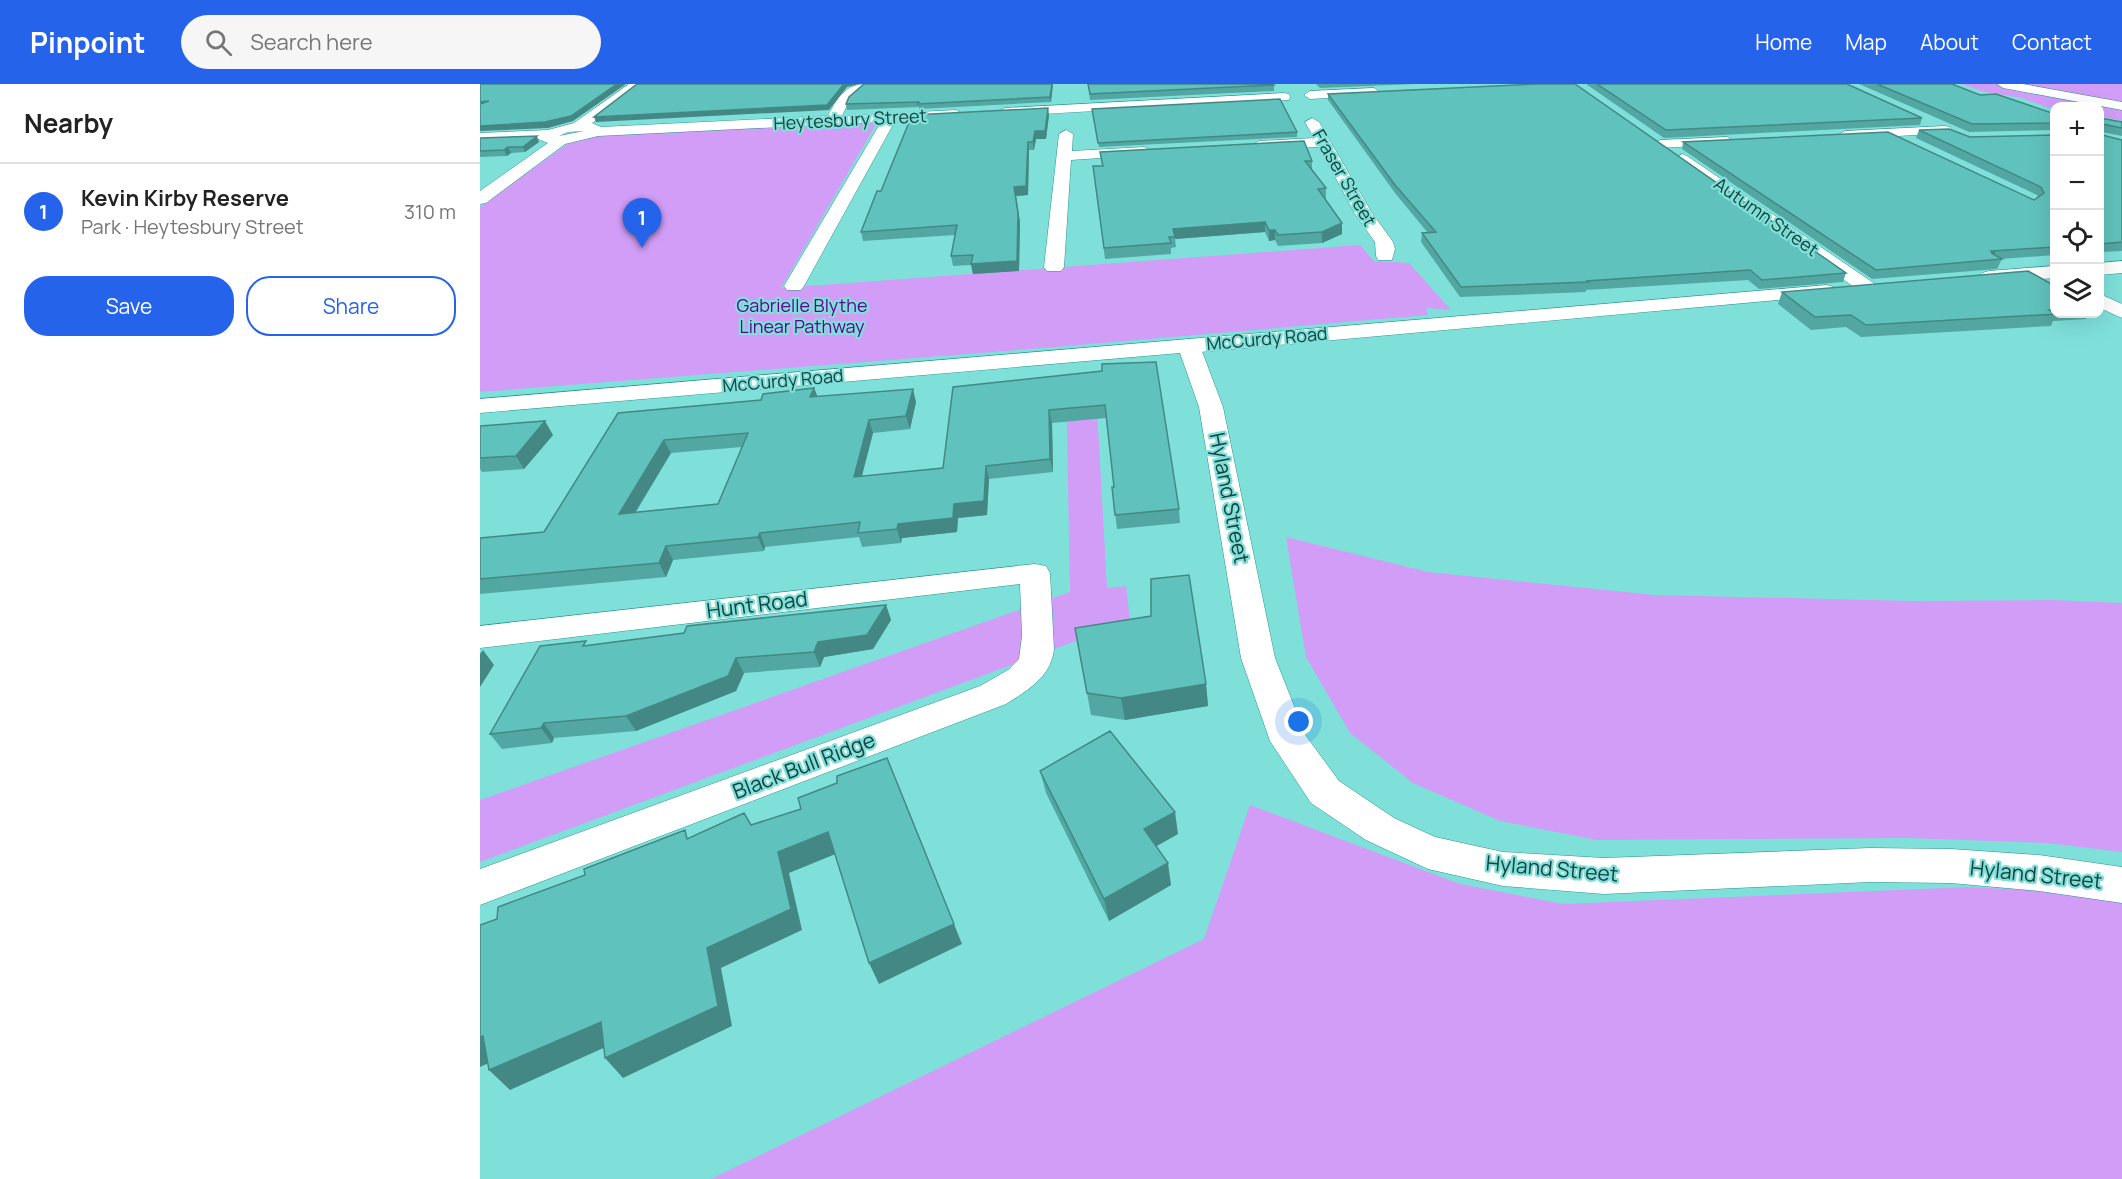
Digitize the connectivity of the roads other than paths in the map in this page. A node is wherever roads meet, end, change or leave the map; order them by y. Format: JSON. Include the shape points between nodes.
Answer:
{"nodes":[{"id":1,"x":637,"y":84,"type":"edge"},
{"id":2,"x":862,"y":84,"type":"edge"},
{"id":3,"x":2003,"y":84,"type":"edge"},
{"id":4,"x":1392,"y":91,"type":"edge"},
{"id":5,"x":1297,"y":94,"type":"junction"},
{"id":6,"x":2122,"y":106,"type":"edge"},
{"id":7,"x":1068,"y":109,"type":"junction"},
{"id":8,"x":990,"y":113,"type":"edge"},
{"id":9,"x":968,"y":114,"type":"edge"},
{"id":10,"x":1912,"y":116,"type":"edge"},
{"id":11,"x":890,"y":118,"type":"junction"},
{"id":12,"x":832,"y":121,"type":"junction"},
{"id":13,"x":578,"y":127,"type":"junction"},
{"id":14,"x":595,"y":132,"type":"junction"},
{"id":15,"x":1888,"y":133,"type":"junction"},
{"id":16,"x":546,"y":134,"type":"junction"},
{"id":17,"x":1833,"y":136,"type":"edge"},
{"id":18,"x":480,"y":137,"type":"edge"},
{"id":19,"x":562,"y":140,"type":"junction"},
{"id":20,"x":1742,"y":140,"type":"edge"},
{"id":21,"x":1323,"y":142,"type":"junction"},
{"id":22,"x":1240,"y":146,"type":"edge"},
{"id":23,"x":1918,"y":147,"type":"edge"},
{"id":24,"x":1160,"y":150,"type":"edge"},
{"id":25,"x":1064,"y":156,"type":"junction"},
{"id":26,"x":480,"y":200,"type":"edge"},
{"id":27,"x":1385,"y":256,"type":"dead end"},
{"id":28,"x":1054,"y":267,"type":"dead end"},
{"id":29,"x":2122,"y":267,"type":"edge"},
{"id":30,"x":2104,"y":269,"type":"edge"},
{"id":31,"x":2050,"y":274,"type":"edge"},
{"id":32,"x":1970,"y":278,"type":"edge"},
{"id":33,"x":794,"y":285,"type":"dead end"},
{"id":34,"x":1879,"y":287,"type":"joint"},
{"id":35,"x":2104,"y":302,"type":"edge"},
{"id":36,"x":2122,"y":312,"type":"edge"},
{"id":37,"x":1189,"y":346,"type":"junction"},
{"id":38,"x":480,"y":406,"type":"edge"},
{"id":39,"x":1035,"y":573,"type":"joint"},
{"id":40,"x":480,"y":637,"type":"edge"},
{"id":41,"x":2122,"y":885,"type":"edge"},
{"id":42,"x":480,"y":887,"type":"edge"}],
"edges":[{"from":1,"to":13,"type":"street"},
{"from":2,"to":12,"type":"street","via":[[844,99]]},
{"from":3,"to":6,"type":"street"},
{"from":4,"to":5,"type":"street"},
{"from":5,"to":7,"type":"street"},
{"from":5,"to":21,"type":"street","name":"Fraser Street"},
{"from":7,"to":8,"type":"street"},
{"from":7,"to":25,"type":"street"},
{"from":9,"to":11,"type":"street","name":"Heytesbury Street"},
{"from":10,"to":15,"type":"street","via":[[1950,133]]},
{"from":11,"to":12,"type":"street","name":"Heytesbury Street"},
{"from":11,"to":33,"type":"street"},
{"from":12,"to":14,"type":"street","name":"Heytesbury Street"},
{"from":13,"to":14,"type":"street","name":"Heytesbury Street"},
{"from":13,"to":16,"type":"street","name":"Heytesbury Street"},
{"from":14,"to":19,"type":"street","name":"Heytesbury Street"},
{"from":15,"to":17,"type":"street"},
{"from":15,"to":23,"type":"street"},
{"from":16,"to":18,"type":"street","name":"Heytesbury Street"},
{"from":16,"to":19,"type":"street","name":"Heytesbury Street","via":[[544,137]]},
{"from":19,"to":26,"type":"street"},
{"from":20,"to":34,"type":"street","name":"Autumn Street","via":[[1654,140]]},
{"from":21,"to":22,"type":"street"},
{"from":21,"to":27,"type":"street","name":"Fraser Street","via":[[1384,243]]},
{"from":24,"to":25,"type":"street"},
{"from":25,"to":28,"type":"street"},
{"from":29,"to":30,"type":"street"},
{"from":31,"to":32,"type":"street"},
{"from":34,"to":37,"type":"street","name":"McCurdy Road"},
{"from":35,"to":36,"type":"street"},
{"from":37,"to":38,"type":"street","name":"McCurdy Road"},
{"from":37,"to":41,"type":"street","name":"Hyland Street","via":[[1211,407],[1258,658],[1289,741],[1325,792],[1380,828],[1428,852],[1503,869],[1604,876],[1870,865],[1951,866]]},
{"from":39,"to":40,"type":"street","name":"Hunt Road"},
{"from":39,"to":42,"type":"street","name":"Black Bull Ridge","via":[[1036,663],[1019,680],[993,695]]}]}
